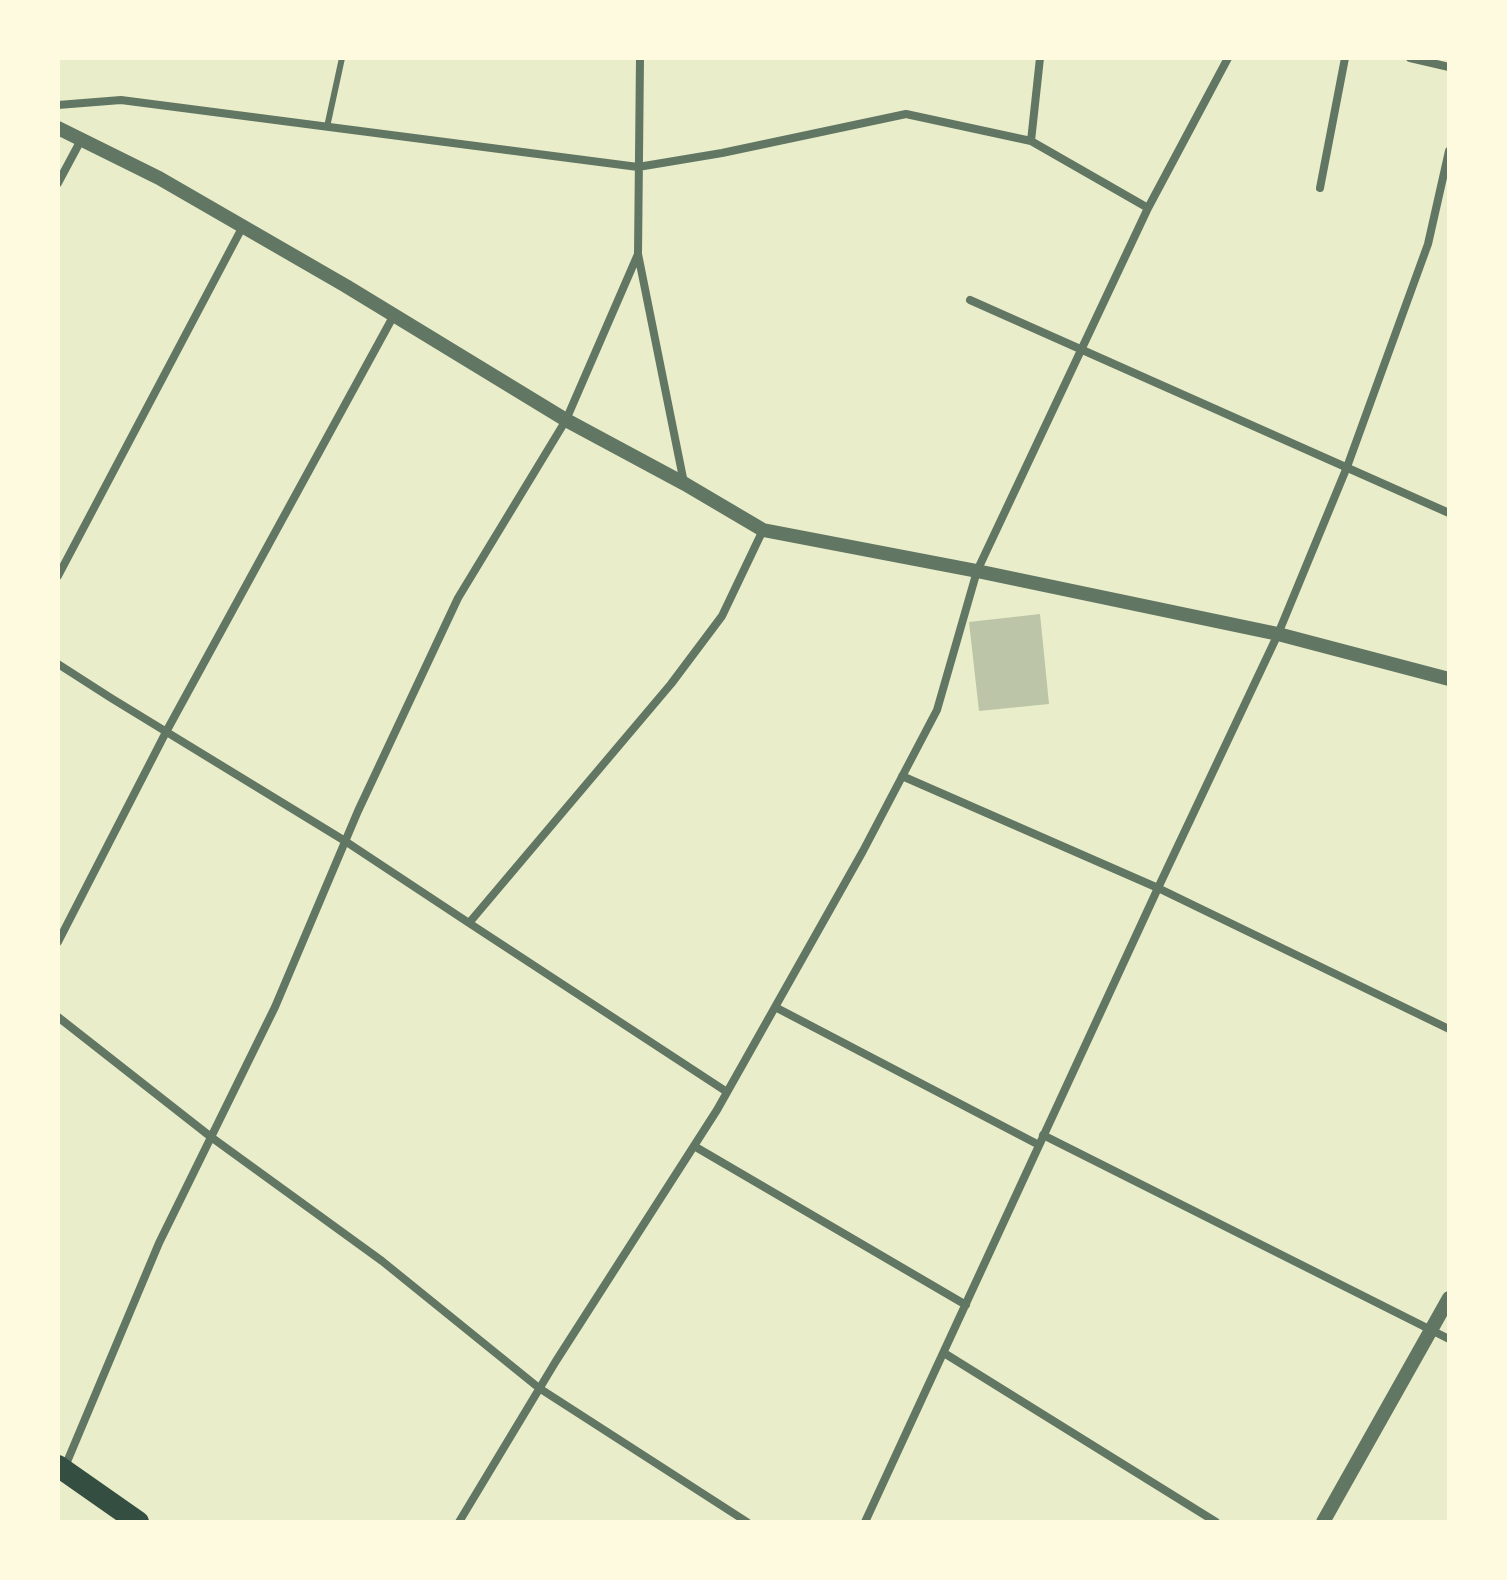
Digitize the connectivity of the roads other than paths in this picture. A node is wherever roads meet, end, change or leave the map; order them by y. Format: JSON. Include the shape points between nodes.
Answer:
{"nodes":[{"id":1,"x":342,"y":58,"type":"edge"},
{"id":2,"x":640,"y":58,"type":"edge"},
{"id":3,"x":1040,"y":58,"type":"edge"},
{"id":4,"x":1228,"y":58,"type":"edge"},
{"id":5,"x":1345,"y":58,"type":"edge"},
{"id":6,"x":1410,"y":58,"type":"edge"},
{"id":7,"x":1449,"y":67,"type":"edge"},
{"id":8,"x":58,"y":105,"type":"edge"},
{"id":9,"x":327,"y":127,"type":"junction"},
{"id":10,"x":58,"y":128,"type":"edge"},
{"id":11,"x":81,"y":140,"type":"junction"},
{"id":12,"x":1031,"y":141,"type":"junction"},
{"id":13,"x":1449,"y":151,"type":"edge"},
{"id":14,"x":638,"y":167,"type":"junction"},
{"id":15,"x":58,"y":183,"type":"edge"},
{"id":16,"x":1320,"y":188,"type":"dead end"},
{"id":17,"x":1148,"y":208,"type":"junction"},
{"id":18,"x":243,"y":226,"type":"junction"},
{"id":19,"x":638,"y":254,"type":"junction"},
{"id":20,"x":970,"y":300,"type":"dead end"},
{"id":21,"x":394,"y":315,"type":"junction"},
{"id":22,"x":1080,"y":350,"type":"junction"},
{"id":23,"x":566,"y":420,"type":"junction"},
{"id":24,"x":1347,"y":467,"type":"junction"},
{"id":25,"x":685,"y":484,"type":"junction"},
{"id":26,"x":1449,"y":513,"type":"edge"},
{"id":27,"x":763,"y":530,"type":"junction"},
{"id":28,"x":977,"y":571,"type":"junction"},
{"id":29,"x":58,"y":576,"type":"edge"},
{"id":30,"x":1278,"y":634,"type":"junction"},
{"id":31,"x":58,"y":664,"type":"edge"},
{"id":32,"x":1449,"y":679,"type":"edge"},
{"id":33,"x":166,"y":732,"type":"junction"},
{"id":34,"x":902,"y":776,"type":"junction"},
{"id":35,"x":345,"y":841,"type":"junction"},
{"id":36,"x":1158,"y":888,"type":"junction"},
{"id":37,"x":469,"y":923,"type":"junction"},
{"id":38,"x":58,"y":942,"type":"edge"},
{"id":39,"x":775,"y":1007,"type":"junction"},
{"id":40,"x":58,"y":1017,"type":"edge"},
{"id":41,"x":1449,"y":1029,"type":"edge"},
{"id":42,"x":727,"y":1092,"type":"junction"},
{"id":43,"x":1043,"y":1135,"type":"junction"},
{"id":44,"x":211,"y":1137,"type":"junction"},
{"id":45,"x":1039,"y":1145,"type":"junction"},
{"id":46,"x":694,"y":1146,"type":"junction"},
{"id":47,"x":1449,"y":1298,"type":"edge"},
{"id":48,"x":966,"y":1305,"type":"junction"},
{"id":49,"x":1431,"y":1330,"type":"junction"},
{"id":50,"x":1449,"y":1339,"type":"edge"},
{"id":51,"x":944,"y":1353,"type":"junction"},
{"id":52,"x":539,"y":1388,"type":"junction"},
{"id":53,"x":61,"y":1468,"type":"edge"},
{"id":54,"x":138,"y":1522,"type":"edge"},
{"id":55,"x":459,"y":1522,"type":"edge"},
{"id":56,"x":747,"y":1522,"type":"edge"},
{"id":57,"x":865,"y":1522,"type":"edge"},
{"id":58,"x":1216,"y":1522,"type":"edge"},
{"id":59,"x":1323,"y":1522,"type":"edge"}],
"edges":[{"from":1,"to":9,"type":"lane"},
{"from":2,"to":14,"type":"street"},
{"from":3,"to":12,"type":"street"},
{"from":4,"to":17,"type":"street"},
{"from":5,"to":16,"type":"street"},
{"from":6,"to":7,"type":"street"},
{"from":8,"to":9,"type":"street","via":[[121,100]]},
{"from":9,"to":14,"type":"street"},
{"from":10,"to":11,"type":"street"},
{"from":11,"to":15,"type":"street"},
{"from":11,"to":18,"type":"street"},
{"from":12,"to":14,"type":"street","via":[[906,114]]},
{"from":12,"to":17,"type":"street"},
{"from":13,"to":24,"type":"street","via":[[1428,244]]},
{"from":14,"to":19,"type":"street"},
{"from":17,"to":22,"type":"street"},
{"from":18,"to":21,"type":"street"},
{"from":18,"to":29,"type":"street"},
{"from":19,"to":23,"type":"street"},
{"from":19,"to":25,"type":"street"},
{"from":20,"to":22,"type":"street"},
{"from":21,"to":23,"type":"street"},
{"from":21,"to":33,"type":"street"},
{"from":22,"to":24,"type":"street"},
{"from":22,"to":28,"type":"street"},
{"from":23,"to":25,"type":"street"},
{"from":23,"to":35,"type":"street","via":[[458,598]]},
{"from":24,"to":26,"type":"street"},
{"from":24,"to":30,"type":"street"},
{"from":25,"to":27,"type":"street"},
{"from":27,"to":28,"type":"street"},
{"from":27,"to":37,"type":"street","via":[[722,616],[705,639]]},
{"from":28,"to":30,"type":"street"},
{"from":28,"to":34,"type":"street","via":[[937,710]]},
{"from":30,"to":32,"type":"street"},
{"from":30,"to":36,"type":"street"},
{"from":31,"to":33,"type":"street"},
{"from":33,"to":35,"type":"street"},
{"from":33,"to":38,"type":"street"},
{"from":34,"to":36,"type":"street"},
{"from":34,"to":39,"type":"street"},
{"from":35,"to":37,"type":"street"},
{"from":35,"to":44,"type":"street","via":[[275,1007]]},
{"from":36,"to":41,"type":"street"},
{"from":36,"to":43,"type":"street"},
{"from":37,"to":42,"type":"street"},
{"from":39,"to":42,"type":"street"},
{"from":39,"to":45,"type":"street"},
{"from":40,"to":44,"type":"street"},
{"from":42,"to":46,"type":"street"},
{"from":43,"to":45,"type":"street"},
{"from":43,"to":49,"type":"street"},
{"from":44,"to":52,"type":"street","via":[[382,1261]]},
{"from":44,"to":53,"type":"street"},
{"from":45,"to":48,"type":"street"},
{"from":46,"to":48,"type":"street"},
{"from":46,"to":52,"type":"street"},
{"from":47,"to":49,"type":"street"},
{"from":48,"to":51,"type":"street"},
{"from":49,"to":50,"type":"street"},
{"from":49,"to":59,"type":"street"},
{"from":51,"to":57,"type":"street"},
{"from":51,"to":58,"type":"street"},
{"from":52,"to":55,"type":"street"},
{"from":52,"to":56,"type":"street"},
{"from":53,"to":54,"type":"highway"}]}
